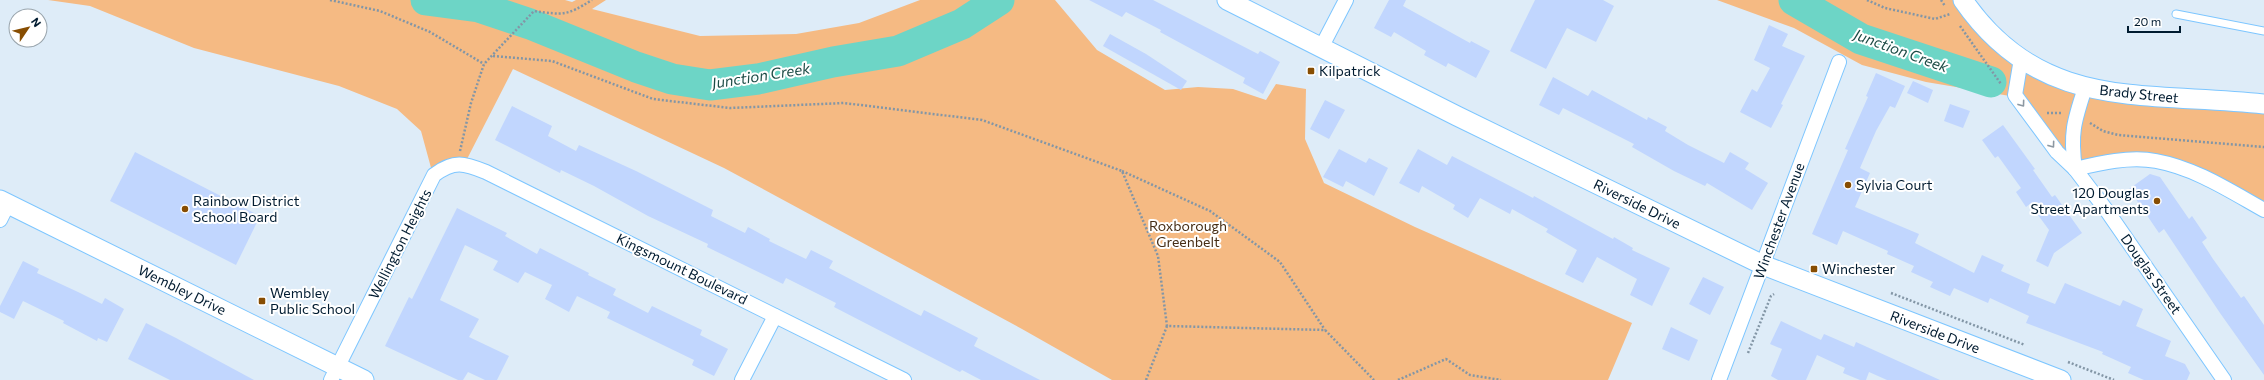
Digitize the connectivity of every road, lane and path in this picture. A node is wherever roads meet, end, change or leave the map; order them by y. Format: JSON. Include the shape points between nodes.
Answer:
{"nodes":[{"id":1,"x":330,"y":0,"type":"edge"},
{"id":2,"x":592,"y":0,"type":"edge"},
{"id":3,"x":1227,"y":0,"type":"edge"},
{"id":4,"x":1346,"y":0,"type":"edge"},
{"id":5,"x":1868,"y":0,"type":"edge"},
{"id":6,"x":1963,"y":0,"type":"edge"},
{"id":7,"x":2176,"y":14,"type":"dead end"},
{"id":8,"x":2264,"y":31,"type":"edge"},
{"id":9,"x":1321,"y":48,"type":"junction"},
{"id":10,"x":493,"y":56,"type":"junction"},
{"id":11,"x":2021,"y":59,"type":"junction"},
{"id":12,"x":1839,"y":62,"type":"dead end"},
{"id":13,"x":484,"y":64,"type":"junction"},
{"id":14,"x":2085,"y":88,"type":"junction"},
{"id":15,"x":2005,"y":90,"type":"dead end"},
{"id":16,"x":2264,"y":104,"type":"edge"},
{"id":17,"x":2076,"y":116,"type":"junction"},
{"id":18,"x":2033,"y":119,"type":"junction"},
{"id":19,"x":2264,"y":147,"type":"edge"},
{"id":20,"x":458,"y":164,"type":"junction"},
{"id":21,"x":2075,"y":169,"type":"junction"},
{"id":22,"x":1122,"y":171,"type":"junction"},
{"id":23,"x":3,"y":208,"type":"edge"},
{"id":24,"x":2264,"y":210,"type":"edge"},
{"id":25,"x":1763,"y":265,"type":"junction"},
{"id":26,"x":1889,"y":292,"type":"dead end"},
{"id":27,"x":1774,"y":294,"type":"dead end"},
{"id":28,"x":775,"y":316,"type":"junction"},
{"id":29,"x":1167,"y":326,"type":"junction"},
{"id":30,"x":1325,"y":330,"type":"junction"},
{"id":31,"x":2027,"y":346,"type":"dead end"},
{"id":32,"x":1745,"y":359,"type":"dead end"},
{"id":33,"x":2063,"y":360,"type":"dead end"},
{"id":34,"x":335,"y":373,"type":"edge"},
{"id":35,"x":364,"y":380,"type":"edge"},
{"id":36,"x":742,"y":380,"type":"edge"},
{"id":37,"x":904,"y":380,"type":"edge"},
{"id":38,"x":1146,"y":380,"type":"edge"},
{"id":39,"x":1374,"y":380,"type":"edge"},
{"id":40,"x":1398,"y":380,"type":"edge"},
{"id":41,"x":1500,"y":380,"type":"edge"},
{"id":42,"x":1719,"y":380,"type":"edge"},
{"id":43,"x":2061,"y":380,"type":"edge"},
{"id":44,"x":2114,"y":380,"type":"edge"},
{"id":45,"x":2224,"y":380,"type":"edge"}],
"edges":[{"from":1,"to":13,"type":"path","via":[[380,11],[430,32]]},
{"from":2,"to":10,"type":"path","via":[[573,12],[558,14],[534,11]]},
{"from":3,"to":9,"type":"street","name":"Riverside Drive"},
{"from":4,"to":9,"type":"street"},
{"from":5,"to":15,"type":"path","via":[[1885,8],[1935,19],[1950,14]]},
{"from":6,"to":11,"type":"street","via":[[1994,39]]},
{"from":7,"to":8,"type":"lane"},
{"from":9,"to":25,"type":"street","name":"Riverside Drive"},
{"from":10,"to":13,"type":"path"},
{"from":10,"to":22,"type":"path","via":[[552,61],[653,99],[730,108],[844,103],[982,120]]},
{"from":11,"to":14,"type":"street","name":"Brady Street","via":[[2060,80]]},
{"from":11,"to":18,"type":"street","name":"Douglas Street","one_way":true,"via":[[2016,95]]},
{"from":12,"to":25,"type":"street","name":"Winchester Avenue"},
{"from":13,"to":20,"type":"path","via":[[462,134]]},
{"from":14,"to":16,"type":"street","name":"Brady Street","via":[[2128,95]]},
{"from":14,"to":17,"type":"street","name":"Douglas Street"},
{"from":17,"to":18,"type":"path","via":[[2044,114]]},
{"from":17,"to":19,"type":"path","via":[[2104,131],[2118,135]]},
{"from":17,"to":21,"type":"street","name":"Douglas Street","via":[[2071,144]]},
{"from":18,"to":21,"type":"street","name":"Douglas Street","one_way":true,"via":[[2056,152]]},
{"from":20,"to":28,"type":"street","name":"Kingsmount Boulevard","via":[[486,172]]},
{"from":20,"to":34,"type":"street","name":"Wellington Heights","via":[[445,167],[434,175]]},
{"from":21,"to":24,"type":"street","via":[[2121,160],[2155,160],[2181,167]]},
{"from":21,"to":45,"type":"street","name":"Douglas Street"},
{"from":22,"to":29,"type":"path","via":[[1158,256]]},
{"from":22,"to":30,"type":"path","via":[[1210,211],[1280,262]]},
{"from":23,"to":34,"type":"street","name":"Wembley Drive"},
{"from":25,"to":42,"type":"street","name":"Winchester Avenue"},
{"from":25,"to":43,"type":"street","name":"Riverside Drive"},
{"from":26,"to":31,"type":"path"},
{"from":27,"to":32,"type":"path"},
{"from":28,"to":36,"type":"street"},
{"from":28,"to":37,"type":"street","name":"Kingsmount Boulevard"},
{"from":29,"to":30,"type":"path"},
{"from":29,"to":38,"type":"path"},
{"from":30,"to":39,"type":"path"},
{"from":33,"to":44,"type":"path"},
{"from":34,"to":35,"type":"street","name":"Wembley Drive"},
{"from":40,"to":41,"type":"path","via":[[1446,359],[1470,375]]}]}
